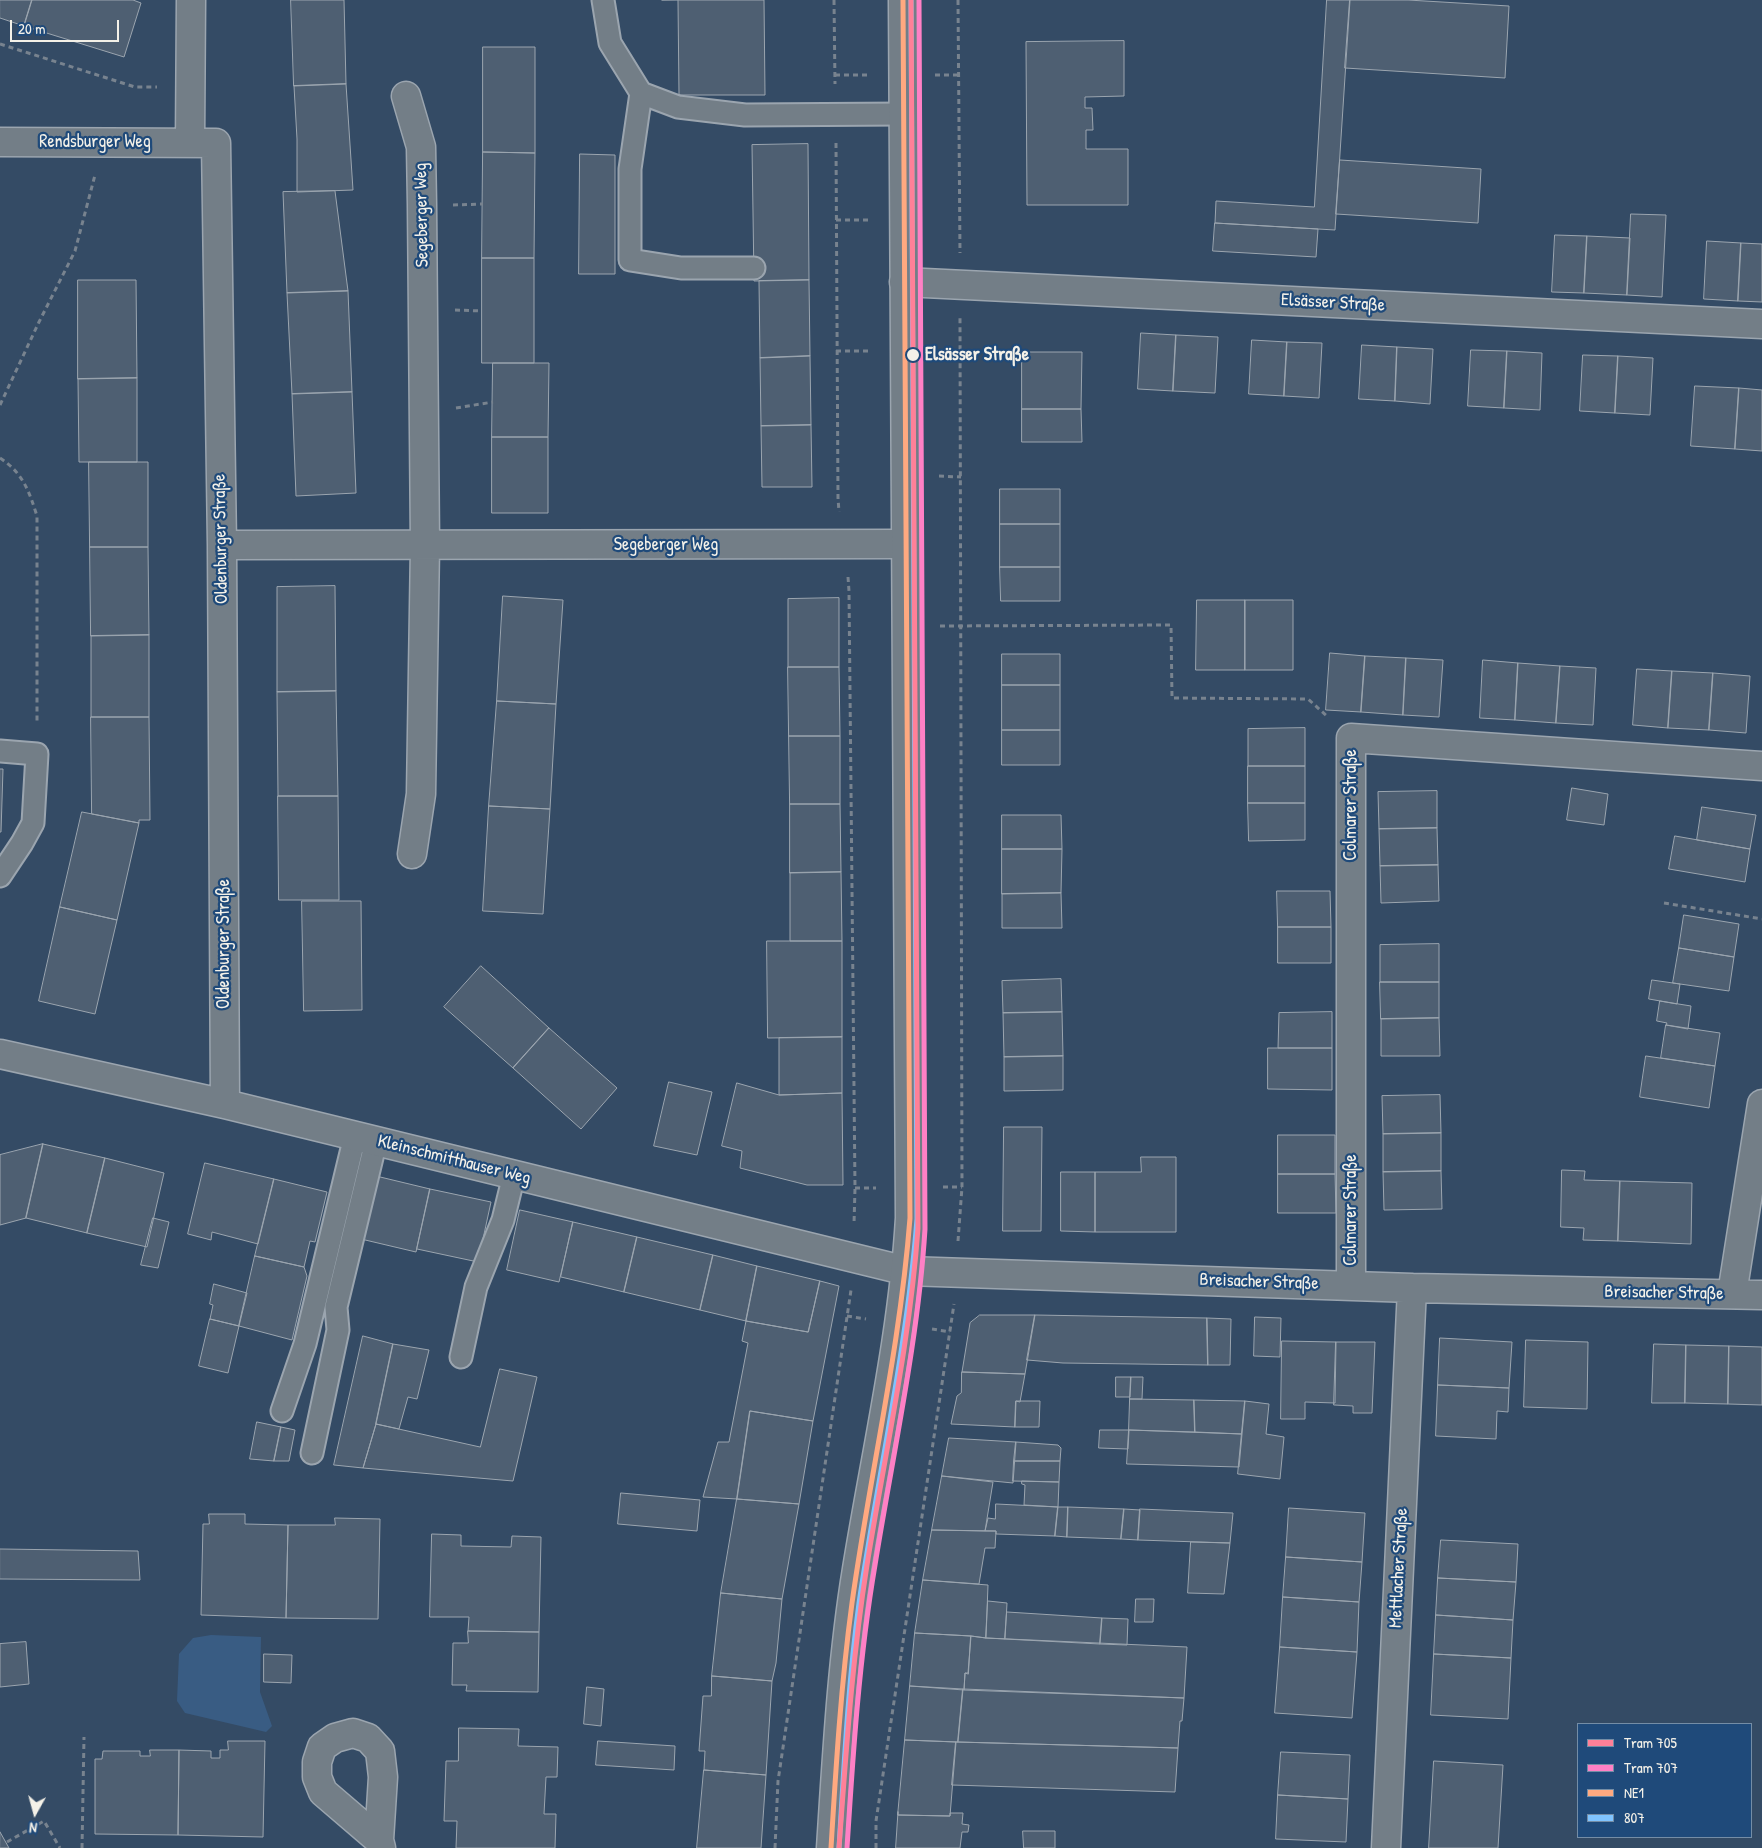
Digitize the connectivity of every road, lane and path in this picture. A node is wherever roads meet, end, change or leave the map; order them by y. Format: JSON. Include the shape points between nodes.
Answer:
{"nodes":[{"id":1,"x":191,"y":0,"type":"edge"},
{"id":2,"x":603,"y":0,"type":"edge"},
{"id":3,"x":834,"y":0,"type":"edge"},
{"id":4,"x":904,"y":0,"type":"edge"},
{"id":5,"x":958,"y":0,"type":"edge"},
{"id":6,"x":0,"y":44,"type":"edge"},
{"id":7,"x":190,"y":88,"type":"junction"},
{"id":8,"x":641,"y":93,"type":"junction"},
{"id":9,"x":406,"y":96,"type":"dead end"},
{"id":10,"x":904,"y":114,"type":"junction"},
{"id":11,"x":835,"y":115,"type":"junction"},
{"id":12,"x":0,"y":142,"type":"edge"},
{"id":13,"x":101,"y":142,"type":"junction"},
{"id":14,"x":190,"y":143,"type":"junction"},
{"id":15,"x":849,"y":219,"type":"dead end"},
{"id":16,"x":836,"y":220,"type":"junction"},
{"id":17,"x":754,"y":268,"type":"dead end"},
{"id":18,"x":904,"y":282,"type":"junction"},
{"id":19,"x":960,"y":286,"type":"junction"},
{"id":20,"x":1762,"y":324,"type":"edge"},
{"id":21,"x":836,"y":351,"type":"junction"},
{"id":22,"x":847,"y":351,"type":"dead end"},
{"id":23,"x":0,"y":406,"type":"edge"},
{"id":24,"x":0,"y":458,"type":"edge"},
{"id":25,"x":951,"y":477,"type":"dead end"},
{"id":26,"x":961,"y":477,"type":"junction"},
{"id":27,"x":844,"y":544,"type":"junction"},
{"id":28,"x":906,"y":544,"type":"junction"},
{"id":29,"x":222,"y":545,"type":"junction"},
{"id":30,"x":425,"y":546,"type":"junction"},
{"id":31,"x":907,"y":626,"type":"junction"},
{"id":32,"x":961,"y":626,"type":"junction"},
{"id":33,"x":1351,"y":738,"type":"junction"},
{"id":34,"x":0,"y":751,"type":"edge"},
{"id":35,"x":36,"y":754,"type":"junction"},
{"id":36,"x":1762,"y":766,"type":"edge"},
{"id":37,"x":412,"y":854,"type":"dead end"},
{"id":38,"x":0,"y":876,"type":"edge"},
{"id":39,"x":1664,"y":903,"type":"dead end"},
{"id":40,"x":1762,"y":919,"type":"edge"},
{"id":41,"x":0,"y":1054,"type":"edge"},
{"id":42,"x":224,"y":1104,"type":"junction"},
{"id":43,"x":1762,"y":1104,"type":"edge"},
{"id":44,"x":366,"y":1138,"type":"junction"},
{"id":45,"x":514,"y":1175,"type":"junction"},
{"id":46,"x":852,"y":1258,"type":"junction"},
{"id":47,"x":907,"y":1271,"type":"junction"},
{"id":48,"x":956,"y":1273,"type":"junction"},
{"id":49,"x":1351,"y":1285,"type":"junction"},
{"id":50,"x":1412,"y":1288,"type":"junction"},
{"id":51,"x":1732,"y":1294,"type":"junction"},
{"id":52,"x":1762,"y":1295,"type":"edge"},
{"id":53,"x":460,"y":1357,"type":"dead end"},
{"id":54,"x":282,"y":1411,"type":"dead end"},
{"id":55,"x":312,"y":1453,"type":"dead end"},
{"id":56,"x":84,"y":1737,"type":"dead end"},
{"id":57,"x":7,"y":1842,"type":"dead end"},
{"id":58,"x":60,"y":1848,"type":"edge"},
{"id":59,"x":82,"y":1848,"type":"edge"},
{"id":60,"x":775,"y":1848,"type":"edge"},
{"id":61,"x":830,"y":1848,"type":"edge"},
{"id":62,"x":876,"y":1848,"type":"edge"},
{"id":63,"x":1386,"y":1848,"type":"edge"}],
"edges":[{"from":1,"to":7,"type":"street"},
{"from":2,"to":8,"type":"lane","via":[[610,43]]},
{"from":3,"to":11,"type":"path"},
{"from":4,"to":10,"type":"street"},
{"from":5,"to":19,"type":"path"},
{"from":6,"to":7,"type":"path","via":[[135,87]]},
{"from":7,"to":14,"type":"street"},
{"from":8,"to":11,"type":"lane","via":[[678,107],[745,116]]},
{"from":8,"to":17,"type":"lane","via":[[630,169],[630,260],[681,268]]},
{"from":9,"to":30,"type":"street","name":"Segeberger Weg","via":[[421,147]]},
{"from":10,"to":11,"type":"lane"},
{"from":10,"to":18,"type":"street"},
{"from":11,"to":16,"type":"path"},
{"from":12,"to":13,"type":"street","name":"Rendsburger Weg"},
{"from":13,"to":14,"type":"street","name":"Rendsburger Weg"},
{"from":13,"to":23,"type":"path","via":[[75,251]]},
{"from":14,"to":29,"type":"street","name":"Oldenburger Straße","via":[[216,143]]},
{"from":15,"to":16,"type":"path"},
{"from":16,"to":21,"type":"path"},
{"from":18,"to":19,"type":"street","name":"Elsässer Straße"},
{"from":18,"to":28,"type":"street"},
{"from":19,"to":20,"type":"street","name":"Elsässer Straße"},
{"from":19,"to":26,"type":"path"},
{"from":21,"to":22,"type":"path"},
{"from":21,"to":27,"type":"path","via":[[838,498]]},
{"from":24,"to":35,"type":"path","via":[[27,486],[37,516]]},
{"from":25,"to":26,"type":"path"},
{"from":26,"to":32,"type":"path"},
{"from":27,"to":28,"type":"street","name":"Segeberger Weg"},
{"from":27,"to":30,"type":"street","name":"Segeberger Weg"},
{"from":27,"to":46,"type":"path","via":[[849,590],[855,1188]]},
{"from":28,"to":31,"type":"street"},
{"from":29,"to":30,"type":"street","name":"Segeberger Weg"},
{"from":29,"to":42,"type":"street","name":"Oldenburger Straße"},
{"from":30,"to":37,"type":"street","name":"Segeberger Weg","via":[[422,794]]},
{"from":31,"to":32,"type":"path"},
{"from":31,"to":47,"type":"street","via":[[910,1208]]},
{"from":32,"to":33,"type":"path","via":[[1171,625],[1172,698],[1308,700]]},
{"from":32,"to":48,"type":"path","via":[[962,1187]]},
{"from":33,"to":36,"type":"street","name":"Colmarer Straße"},
{"from":33,"to":49,"type":"street","name":"Colmarer Straße"},
{"from":34,"to":35,"type":"lane"},
{"from":35,"to":38,"type":"lane","via":[[33,823]]},
{"from":39,"to":40,"type":"path"},
{"from":41,"to":42,"type":"street","name":"Kleinschmitthauser Weg"},
{"from":42,"to":44,"type":"street","name":"Kleinschmitthauser Weg"},
{"from":43,"to":51,"type":"street"},
{"from":44,"to":45,"type":"street","name":"Kleinschmitthauser Weg"},
{"from":44,"to":54,"type":"lane"},
{"from":44,"to":55,"type":"lane","via":[[336,1307],[338,1330]]},
{"from":45,"to":46,"type":"street","name":"Kleinschmitthauser Weg"},
{"from":45,"to":53,"type":"lane","via":[[504,1220],[476,1287]]},
{"from":46,"to":47,"type":"street","name":"Kleinschmitthauser Weg"},
{"from":46,"to":60,"type":"path","via":[[848,1308],[778,1781]]},
{"from":47,"to":48,"type":"street","name":"Breisacher Straße"},
{"from":47,"to":61,"type":"street","via":[[857,1571],[844,1669]]},
{"from":48,"to":49,"type":"street","name":"Breisacher Straße"},
{"from":48,"to":62,"type":"path","via":[[949,1342],[876,1821]]},
{"from":49,"to":50,"type":"street","name":"Breisacher Straße"},
{"from":50,"to":51,"type":"street","name":"Breisacher Straße"},
{"from":50,"to":63,"type":"street","name":"Mettlacher Straße"},
{"from":51,"to":52,"type":"street","name":"Breisacher Straße"},
{"from":56,"to":59,"type":"path"},
{"from":57,"to":58,"type":"path","via":[[44,1821]]}]}
